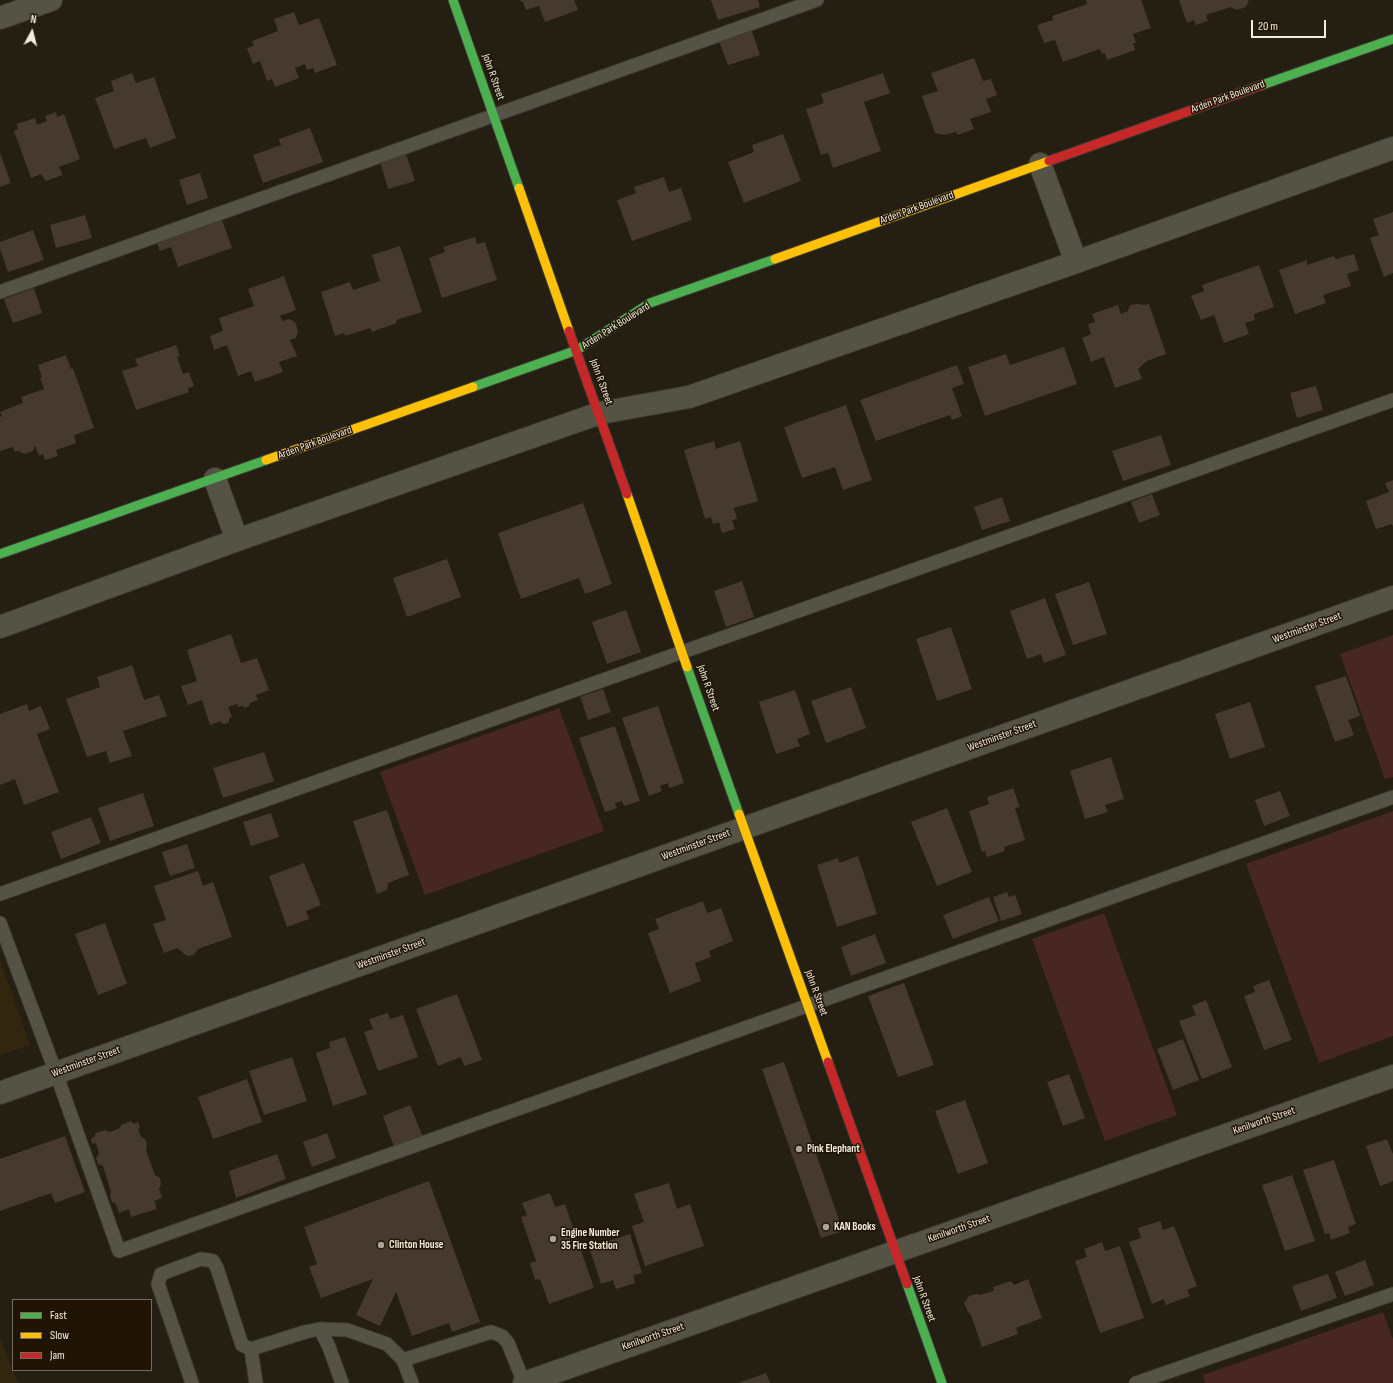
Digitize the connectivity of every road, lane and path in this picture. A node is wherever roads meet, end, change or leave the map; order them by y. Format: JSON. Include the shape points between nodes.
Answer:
{"nodes":[{"id":1,"x":453,"y":0,"type":"edge"},
{"id":2,"x":817,"y":0,"type":"edge"},
{"id":3,"x":45,"y":1,"type":"edge"},
{"id":4,"x":0,"y":18,"type":"edge"},
{"id":5,"x":1393,"y":39,"type":"edge"},
{"id":6,"x":494,"y":115,"type":"junction"},
{"id":7,"x":1393,"y":148,"type":"edge"},
{"id":8,"x":1040,"y":164,"type":"junction"},
{"id":9,"x":1076,"y":262,"type":"junction"},
{"id":10,"x":0,"y":292,"type":"edge"},
{"id":11,"x":577,"y":350,"type":"junction"},
{"id":12,"x":1393,"y":400,"type":"edge"},
{"id":13,"x":600,"y":413,"type":"junction"},
{"id":14,"x":215,"y":479,"type":"junction"},
{"id":15,"x":237,"y":540,"type":"junction"},
{"id":16,"x":0,"y":554,"type":"edge"},
{"id":17,"x":1393,"y":597,"type":"edge"},
{"id":18,"x":0,"y":627,"type":"edge"},
{"id":19,"x":683,"y":653,"type":"junction"},
{"id":20,"x":1393,"y":797,"type":"edge"},
{"id":21,"x":744,"y":828,"type":"junction"},
{"id":22,"x":0,"y":894,"type":"edge"},
{"id":23,"x":0,"y":924,"type":"edge"},
{"id":24,"x":808,"y":1006,"type":"junction"},
{"id":25,"x":56,"y":1073,"type":"junction"},
{"id":26,"x":1393,"y":1076,"type":"edge"},
{"id":27,"x":0,"y":1093,"type":"edge"},
{"id":28,"x":895,"y":1252,"type":"junction"},
{"id":29,"x":1393,"y":1294,"type":"edge"},
{"id":30,"x":320,"y":1329,"type":"junction"},
{"id":31,"x":251,"y":1349,"type":"junction"},
{"id":32,"x":403,"y":1360,"type":"junction"},
{"id":33,"x":192,"y":1383,"type":"edge"},
{"id":34,"x":256,"y":1383,"type":"edge"},
{"id":35,"x":342,"y":1383,"type":"edge"},
{"id":36,"x":412,"y":1383,"type":"edge"},
{"id":37,"x":524,"y":1383,"type":"edge"},
{"id":38,"x":942,"y":1383,"type":"edge"},
{"id":39,"x":1136,"y":1383,"type":"edge"}],
"edges":[{"from":1,"to":6,"type":"street","name":"John R Street"},
{"from":2,"to":6,"type":"lane"},
{"from":3,"to":4,"type":"street"},
{"from":5,"to":8,"type":"street","name":"Arden Park Boulevard"},
{"from":6,"to":10,"type":"lane"},
{"from":6,"to":11,"type":"street","name":"John R Street"},
{"from":7,"to":9,"type":"street"},
{"from":8,"to":9,"type":"street"},
{"from":8,"to":11,"type":"street","name":"Arden Park Boulevard","via":[[650,303]]},
{"from":9,"to":13,"type":"street","via":[[689,397]]},
{"from":11,"to":13,"type":"street","name":"John R Street"},
{"from":11,"to":14,"type":"street","name":"Arden Park Boulevard"},
{"from":12,"to":19,"type":"lane"},
{"from":13,"to":15,"type":"street"},
{"from":13,"to":19,"type":"street","name":"John R Street"},
{"from":14,"to":15,"type":"street"},
{"from":14,"to":16,"type":"street","name":"Arden Park Boulevard"},
{"from":15,"to":18,"type":"street"},
{"from":17,"to":21,"type":"street","name":"Westminster Street"},
{"from":19,"to":21,"type":"street","name":"John R Street"},
{"from":19,"to":22,"type":"lane"},
{"from":20,"to":24,"type":"lane"},
{"from":21,"to":24,"type":"street","name":"John R Street"},
{"from":21,"to":25,"type":"street","name":"Westminster Street"},
{"from":23,"to":25,"type":"lane"},
{"from":24,"to":25,"type":"lane","via":[[120,1252]]},
{"from":24,"to":28,"type":"street","name":"John R Street"},
{"from":25,"to":27,"type":"street","name":"Westminster Street"},
{"from":26,"to":28,"type":"street","name":"Kenilworth Street"},
{"from":28,"to":37,"type":"street","name":"Kenilworth Street"},
{"from":28,"to":38,"type":"street","name":"John R Street"},
{"from":29,"to":39,"type":"lane"},
{"from":30,"to":31,"type":"lane"},
{"from":30,"to":32,"type":"lane","via":[[347,1330],[366,1336],[387,1344]]},
{"from":30,"to":35,"type":"lane"},
{"from":31,"to":33,"type":"lane","via":[[242,1345],[213,1261],[201,1259],[161,1274],[158,1284]]},
{"from":31,"to":34,"type":"lane"},
{"from":32,"to":36,"type":"lane"},
{"from":32,"to":37,"type":"lane","via":[[491,1332],[502,1336],[508,1343]]}]}
